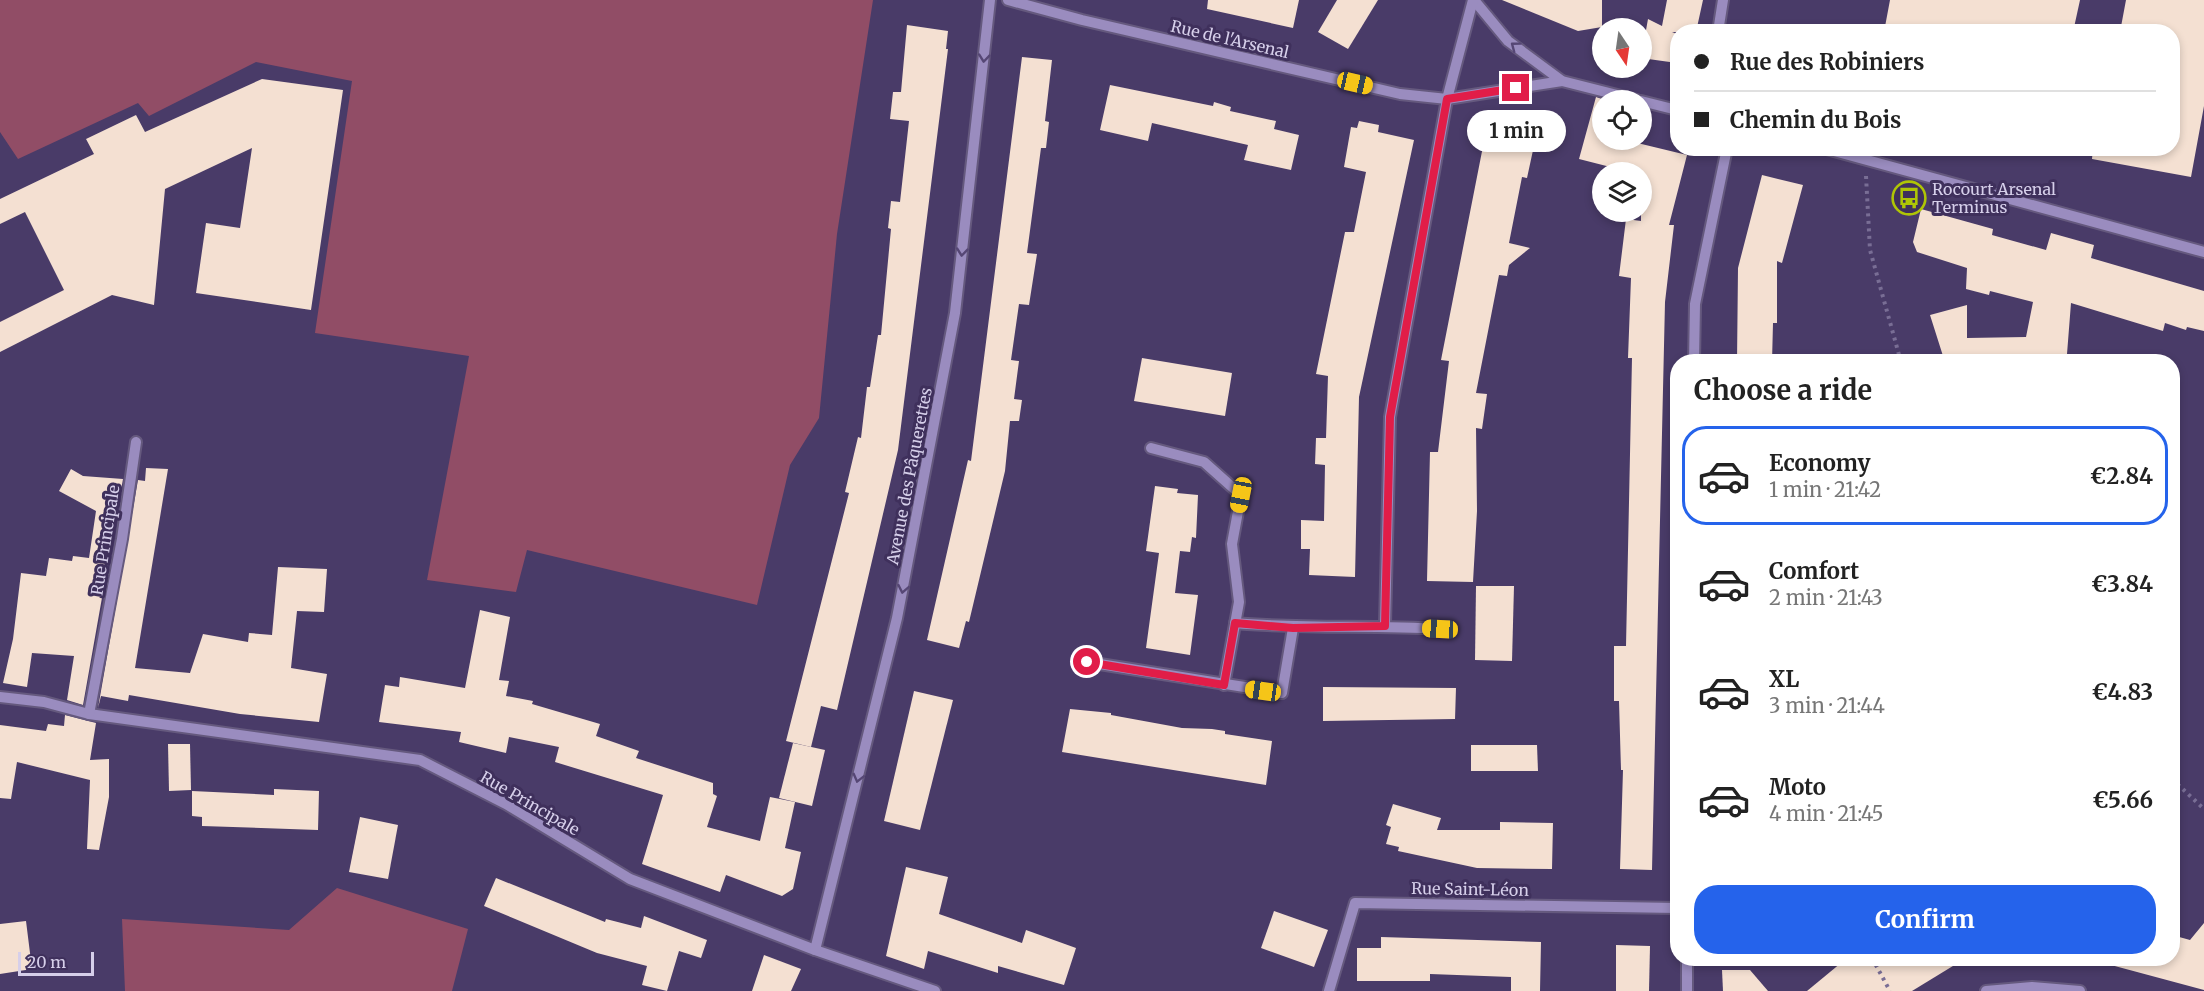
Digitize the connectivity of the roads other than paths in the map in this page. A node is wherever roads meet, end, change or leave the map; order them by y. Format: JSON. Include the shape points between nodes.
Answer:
{"nodes":[{"id":1,"x":990,"y":0,"type":"edge"},
{"id":2,"x":1008,"y":0,"type":"edge"},
{"id":3,"x":1473,"y":0,"type":"edge"},
{"id":4,"x":1723,"y":0,"type":"edge"},
{"id":5,"x":1719,"y":24,"type":"edge"},
{"id":6,"x":1562,"y":81,"type":"junction"},
{"id":7,"x":1597,"y":90,"type":"edge"},
{"id":8,"x":1447,"y":99,"type":"junction"},
{"id":9,"x":1652,"y":104,"type":"edge"},
{"id":10,"x":1670,"y":109,"type":"edge"},
{"id":11,"x":1725,"y":156,"type":"edge"},
{"id":12,"x":1852,"y":156,"type":"edge"},
{"id":13,"x":2204,"y":252,"type":"edge"},
{"id":14,"x":1694,"y":354,"type":"edge"},
{"id":15,"x":136,"y":442,"type":"dead end"},
{"id":16,"x":1150,"y":448,"type":"dead end"},
{"id":17,"x":1235,"y":623,"type":"junction"},
{"id":18,"x":1385,"y":626,"type":"junction"},
{"id":19,"x":1293,"y":628,"type":"junction"},
{"id":20,"x":1440,"y":629,"type":"dead end"},
{"id":21,"x":1087,"y":662,"type":"dead end"},
{"id":22,"x":1224,"y":685,"type":"junction"},
{"id":23,"x":0,"y":697,"type":"edge"},
{"id":24,"x":89,"y":714,"type":"junction"},
{"id":25,"x":1670,"y":908,"type":"edge"},
{"id":26,"x":815,"y":950,"type":"junction"},
{"id":27,"x":1687,"y":966,"type":"edge"},
{"id":28,"x":935,"y":991,"type":"edge"},
{"id":29,"x":1329,"y":991,"type":"edge"},
{"id":30,"x":1686,"y":991,"type":"edge"},
{"id":31,"x":1986,"y":991,"type":"edge"},
{"id":32,"x":2080,"y":991,"type":"edge"}],
"edges":[{"from":1,"to":26,"type":"street","name":"Avenue des Pâquerettes","one_way":true,"via":[[955,313],[897,618]]},
{"from":2,"to":8,"type":"street","name":"Rue de l'Arsenal","via":[[1389,91]]},
{"from":6,"to":3,"type":"street","one_way":true,"via":[[1508,41]]},
{"from":3,"to":8,"type":"street"},
{"from":4,"to":5,"type":"street"},
{"from":6,"to":7,"type":"street"},
{"from":6,"to":8,"type":"street","name":"Rue de l'Arsenal"},
{"from":8,"to":18,"type":"street","via":[[1390,417]]},
{"from":9,"to":10,"type":"street"},
{"from":11,"to":14,"type":"street","via":[[1695,304]]},
{"from":12,"to":13,"type":"street"},
{"from":15,"to":24,"type":"street","name":"Rue Principale"},
{"from":16,"to":17,"type":"street","via":[[1204,462],[1241,495],[1232,544],[1239,602]]},
{"from":17,"to":19,"type":"street"},
{"from":17,"to":22,"type":"street"},
{"from":18,"to":19,"type":"street"},
{"from":18,"to":20,"type":"street"},
{"from":19,"to":22,"type":"street","via":[[1282,693]]},
{"from":21,"to":22,"type":"street"},
{"from":23,"to":24,"type":"street","name":"Rue Principale","via":[[44,702]]},
{"from":24,"to":26,"type":"street","name":"Rue Principale","via":[[420,760],[506,804],[630,879]]},
{"from":25,"to":29,"type":"street","name":"Rue Saint-Léon","via":[[1355,903]]},
{"from":26,"to":28,"type":"street","name":"Rue Principale"},
{"from":27,"to":30,"type":"street"},
{"from":31,"to":32,"type":"street","via":[[2032,987]]}]}
